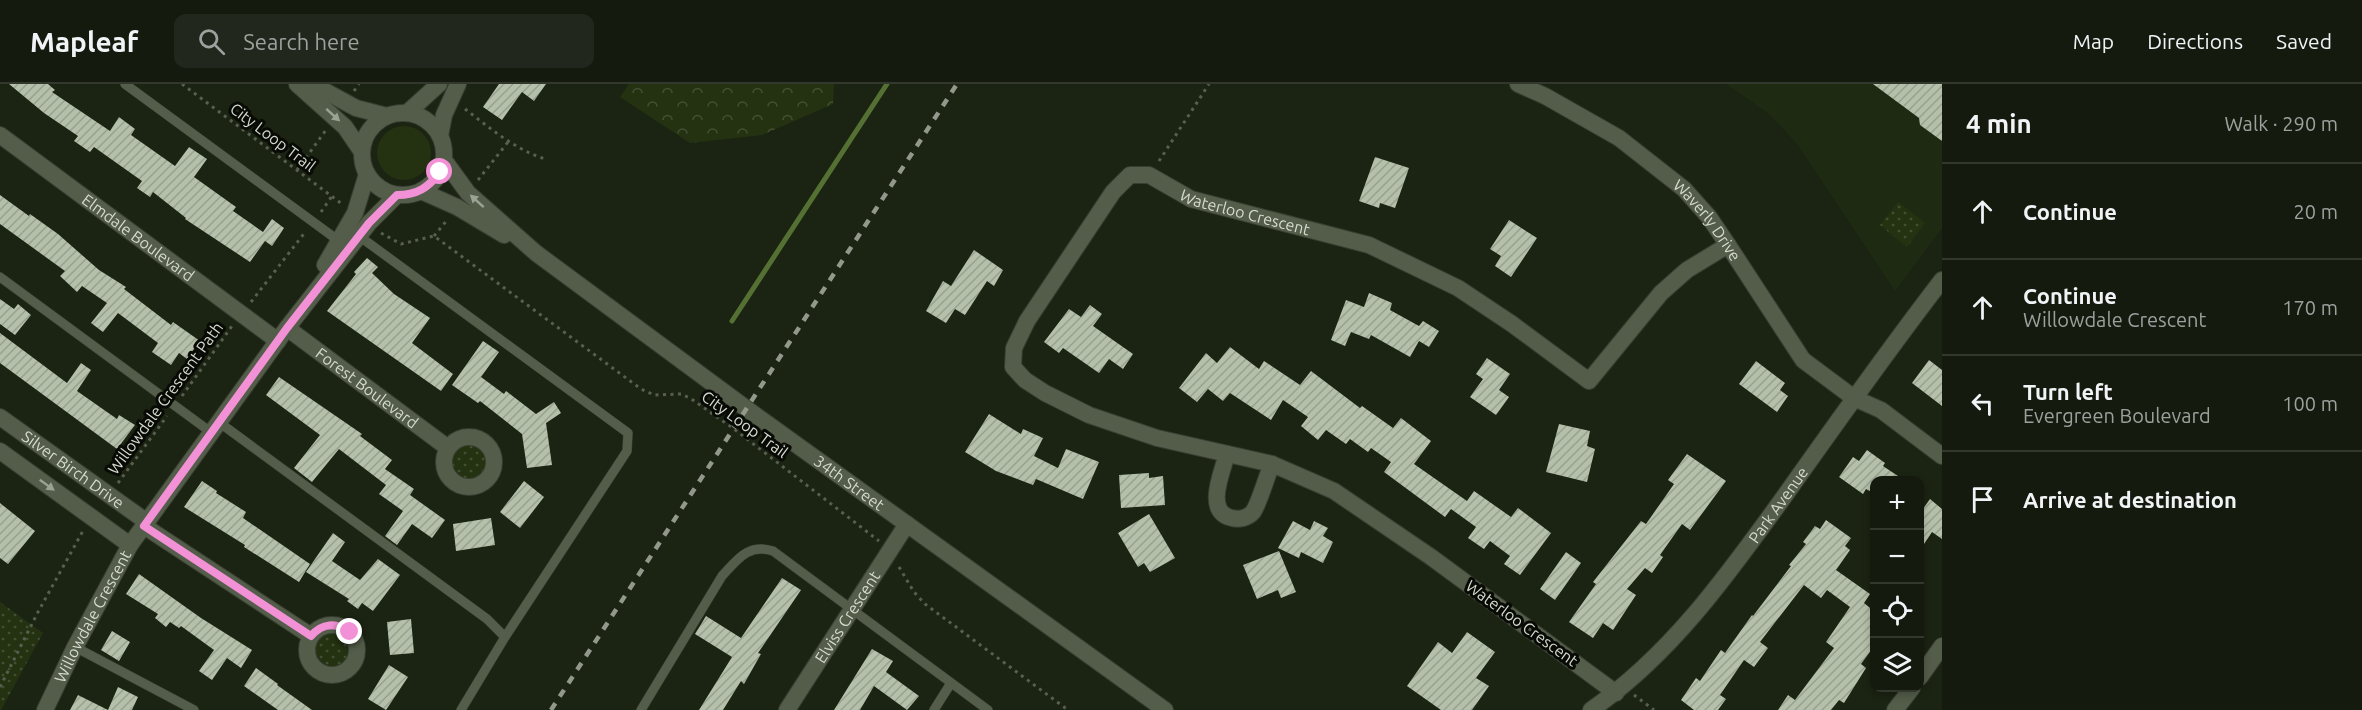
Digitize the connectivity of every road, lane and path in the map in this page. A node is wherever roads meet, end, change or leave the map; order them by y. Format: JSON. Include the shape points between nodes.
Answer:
{"nodes":[{"id":1,"x":125,"y":84,"type":"edge"},
{"id":2,"x":182,"y":84,"type":"edge"},
{"id":3,"x":297,"y":84,"type":"edge"},
{"id":4,"x":312,"y":84,"type":"edge"},
{"id":5,"x":439,"y":84,"type":"edge"},
{"id":6,"x":458,"y":84,"type":"edge"},
{"id":7,"x":1209,"y":84,"type":"edge"},
{"id":8,"x":1518,"y":84,"type":"edge"},
{"id":9,"x":464,"y":108,"type":"dead end"},
{"id":10,"x":407,"y":113,"type":"junction"},
{"id":11,"x":387,"y":116,"type":"junction"},
{"id":12,"x":327,"y":128,"type":"dead end"},
{"id":13,"x":0,"y":135,"type":"edge"},
{"id":14,"x":440,"y":136,"type":"junction"},
{"id":15,"x":508,"y":142,"type":"junction"},
{"id":16,"x":362,"y":152,"type":"junction"},
{"id":17,"x":545,"y":159,"type":"dead end"},
{"id":18,"x":444,"y":160,"type":"junction"},
{"id":19,"x":297,"y":170,"type":"junction"},
{"id":20,"x":367,"y":174,"type":"junction"},
{"id":21,"x":1149,"y":175,"type":"junction"},
{"id":22,"x":472,"y":188,"type":"dead end"},
{"id":23,"x":421,"y":191,"type":"junction"},
{"id":24,"x":397,"y":195,"type":"junction"},
{"id":25,"x":333,"y":196,"type":"junction"},
{"id":26,"x":349,"y":209,"type":"dead end"},
{"id":27,"x":453,"y":212,"type":"dead end"},
{"id":28,"x":313,"y":223,"type":"junction"},
{"id":29,"x":375,"y":227,"type":"dead end"},
{"id":30,"x":359,"y":236,"type":"junction"},
{"id":31,"x":434,"y":236,"type":"junction"},
{"id":32,"x":339,"y":241,"type":"junction"},
{"id":33,"x":1728,"y":245,"type":"junction"},
{"id":34,"x":536,"y":253,"type":"junction"},
{"id":35,"x":0,"y":277,"type":"edge"},
{"id":36,"x":1942,"y":280,"type":"edge"},
{"id":37,"x":241,"y":314,"type":"junction"},
{"id":38,"x":286,"y":330,"type":"junction"},
{"id":39,"x":1854,"y":398,"type":"junction"},
{"id":40,"x":174,"y":406,"type":"junction"},
{"id":41,"x":0,"y":417,"type":"edge"},
{"id":42,"x":216,"y":428,"type":"junction"},
{"id":43,"x":448,"y":448,"type":"dead end"},
{"id":44,"x":0,"y":451,"type":"edge"},
{"id":45,"x":1227,"y":454,"type":"junction"},
{"id":46,"x":1942,"y":456,"type":"edge"},
{"id":47,"x":1272,"y":464,"type":"junction"},
{"id":48,"x":109,"y":495,"type":"junction"},
{"id":49,"x":92,"y":517,"type":"junction"},
{"id":50,"x":145,"y":524,"type":"junction"},
{"id":51,"x":907,"y":524,"type":"junction"},
{"id":52,"x":130,"y":545,"type":"junction"},
{"id":53,"x":889,"y":551,"type":"junction"},
{"id":54,"x":851,"y":607,"type":"junction"},
{"id":55,"x":311,"y":636,"type":"dead end"},
{"id":56,"x":505,"y":637,"type":"junction"},
{"id":57,"x":1942,"y":646,"type":"edge"},
{"id":58,"x":75,"y":647,"type":"junction"},
{"id":59,"x":1924,"y":671,"type":"edge"},
{"id":60,"x":951,"y":683,"type":"junction"},
{"id":61,"x":0,"y":687,"type":"edge"},
{"id":62,"x":1620,"y":690,"type":"junction"},
{"id":63,"x":1908,"y":692,"type":"edge"},
{"id":64,"x":45,"y":710,"type":"edge"},
{"id":65,"x":194,"y":710,"type":"edge"},
{"id":66,"x":461,"y":710,"type":"edge"},
{"id":67,"x":641,"y":710,"type":"edge"},
{"id":68,"x":787,"y":710,"type":"edge"},
{"id":69,"x":933,"y":710,"type":"edge"},
{"id":70,"x":988,"y":710,"type":"edge"},
{"id":71,"x":1068,"y":710,"type":"edge"},
{"id":72,"x":1165,"y":710,"type":"edge"},
{"id":73,"x":1591,"y":710,"type":"edge"},
{"id":74,"x":1654,"y":710,"type":"edge"},
{"id":75,"x":1895,"y":710,"type":"edge"}],
"edges":[{"from":1,"to":28,"type":"lane"},
{"from":2,"to":19,"type":"path","name":"City Loop Trail"},
{"from":3,"to":16,"type":"street","one_way":true,"via":[[345,127]]},
{"from":4,"to":11,"type":"street","via":[[356,108]]},
{"from":5,"to":10,"type":"street"},
{"from":6,"to":14,"type":"street","via":[[444,115]]},
{"from":7,"to":21,"type":"path"},
{"from":8,"to":33,"type":"street","name":"Waverly Drive","via":[[1619,138],[1684,189]]},
{"from":9,"to":15,"type":"path"},
{"from":10,"to":11,"type":"street"},
{"from":10,"to":14,"type":"street","via":[[426,121]]},
{"from":11,"to":16,"type":"street","via":[[369,130]]},
{"from":12,"to":19,"type":"path"},
{"from":13,"to":37,"type":"street","name":"Elmdale Boulevard"},
{"from":14,"to":18,"type":"street"},
{"from":15,"to":17,"type":"path"},
{"from":15,"to":22,"type":"path"},
{"from":16,"to":20,"type":"street"},
{"from":18,"to":23,"type":"street","via":[[432,183]]},
{"from":34,"to":18,"type":"street","name":"34th Street","one_way":true,"via":[[468,193]]},
{"from":19,"to":25,"type":"path","name":"City Loop Trail"},
{"from":20,"to":24,"type":"street","via":[[385,192]]},
{"from":20,"to":32,"type":"street","name":"Willowdale Crescent","via":[[355,213]]},
{"from":21,"to":33,"type":"street","name":"Waterloo Crescent","via":[[1191,199],[1369,245],[1458,288],[1589,381],[1660,293]]},
{"from":21,"to":45,"type":"street","name":"Waterloo Crescent","via":[[1130,176],[1113,192],[1027,321],[1014,348],[1013,367],[1045,393],[1089,415],[1157,438]]},
{"from":23,"to":24,"type":"street"},
{"from":23,"to":34,"type":"street","name":"34th Street","via":[[458,207]]},
{"from":24,"to":30,"type":"street","name":"Willowdale Crescent"},
{"from":25,"to":26,"type":"path","name":"City Loop Trail"},
{"from":25,"to":28,"type":"path","name":"Willowdale Crescent Path"},
{"from":27,"to":31,"type":"path"},
{"from":28,"to":32,"type":"lane"},
{"from":28,"to":37,"type":"path","name":"Willowdale Crescent Path"},
{"from":29,"to":31,"type":"path","via":[[401,244]]},
{"from":30,"to":38,"type":"street","name":"Willowdale Crescent"},
{"from":30,"to":56,"type":"lane","via":[[628,433],[627,451]]},
{"from":31,"to":53,"type":"path","name":"City Loop Trail","via":[[641,389],[654,395],[681,394],[690,398]]},
{"from":32,"to":38,"type":"street","name":"Willowdale Crescent"},
{"from":33,"to":39,"type":"street","name":"Waverly Drive","via":[[1803,360]]},
{"from":34,"to":51,"type":"street","name":"34th Street"},
{"from":35,"to":40,"type":"lane"},
{"from":36,"to":39,"type":"street","name":"Park Avenue"},
{"from":37,"to":38,"type":"street","name":"Elmdale Boulevard"},
{"from":37,"to":40,"type":"path","name":"Willowdale Crescent Path"},
{"from":38,"to":42,"type":"street","name":"Willowdale Crescent"},
{"from":38,"to":43,"type":"street","name":"Forest Boulevard"},
{"from":39,"to":46,"type":"street","name":"Waverly Drive","via":[[1881,410]]},
{"from":39,"to":62,"type":"street","name":"Park Avenue","via":[[1685,628]]},
{"from":40,"to":42,"type":"lane"},
{"from":40,"to":48,"type":"path","name":"Willowdale Crescent Path"},
{"from":41,"to":48,"type":"street","name":"Silver Birch Drive"},
{"from":42,"to":50,"type":"street","name":"Willowdale Crescent"},
{"from":42,"to":56,"type":"lane","via":[[487,619]]},
{"from":44,"to":49,"type":"street","name":"Silver Birch Drive","one_way":true},
{"from":45,"to":47,"type":"street","name":"Waterloo Crescent"},
{"from":45,"to":47,"type":"street","via":[[1216,507],[1220,514],[1232,519],[1243,519],[1253,512]]},
{"from":47,"to":62,"type":"street","name":"Waterloo Crescent","via":[[1334,491],[1375,517]]},
{"from":48,"to":50,"type":"street","name":"Silver Birch Drive"},
{"from":49,"to":52,"type":"street","name":"Silver Birch Drive"},
{"from":49,"to":61,"type":"path"},
{"from":50,"to":52,"type":"street","name":"Willowdale Crescent"},
{"from":50,"to":55,"type":"street","name":"Silver Birch Drive"},
{"from":51,"to":53,"type":"street","name":"Elviss Crescent"},
{"from":51,"to":72,"type":"street","name":"34th Street"},
{"from":52,"to":58,"type":"street","name":"Willowdale Crescent"},
{"from":53,"to":54,"type":"street","name":"Elviss Crescent"},
{"from":53,"to":71,"type":"path","name":"City Loop Trail","via":[[925,604]]},
{"from":54,"to":60,"type":"lane"},
{"from":54,"to":67,"type":"lane","via":[[773,551],[762,547],[751,550],[722,576]]},
{"from":54,"to":68,"type":"street","name":"Elviss Crescent"},
{"from":56,"to":66,"type":"lane"},
{"from":57,"to":59,"type":"street"},
{"from":58,"to":64,"type":"street","name":"Willowdale Crescent"},
{"from":58,"to":65,"type":"lane"},
{"from":60,"to":69,"type":"lane"},
{"from":60,"to":70,"type":"lane"},
{"from":62,"to":73,"type":"street","name":"Park Avenue"},
{"from":62,"to":74,"type":"path"},
{"from":63,"to":75,"type":"street"}]}
